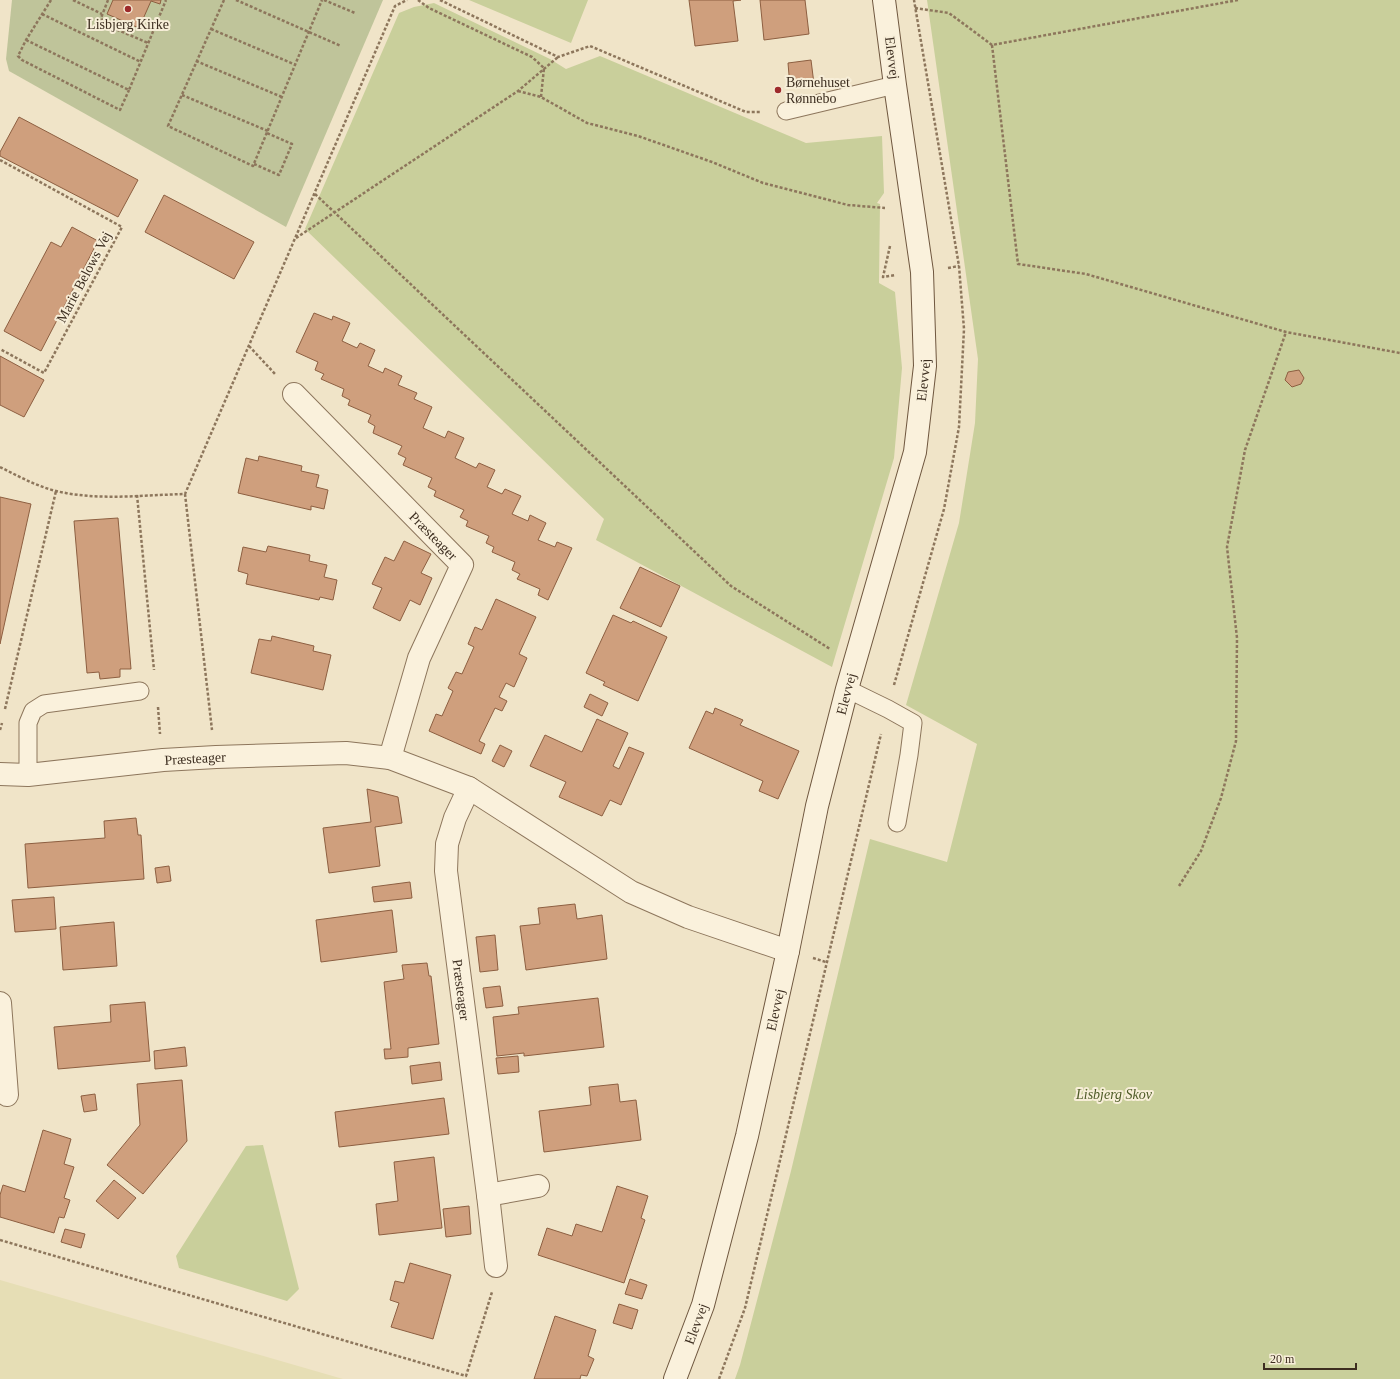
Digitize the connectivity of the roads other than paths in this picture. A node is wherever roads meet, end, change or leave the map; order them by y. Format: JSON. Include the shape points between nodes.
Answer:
{"nodes":[{"id":1,"x":884,"y":2,"type":"edge"},
{"id":2,"x":895,"y":85,"type":"junction"},
{"id":3,"x":786,"y":111,"type":"road end"},
{"id":4,"x":294,"y":394,"type":"road end"},
{"id":5,"x":847,"y":689,"type":"junction"},
{"id":6,"x":140,"y":691,"type":"dead end"},
{"id":7,"x":390,"y":758,"type":"junction"},
{"id":8,"x":0,"y":774,"type":"edge"},
{"id":9,"x":28,"y":776,"type":"junction"},
{"id":10,"x":469,"y":788,"type":"junction"},
{"id":11,"x":897,"y":823,"type":"dead end"},
{"id":12,"x":788,"y":951,"type":"junction"},
{"id":13,"x":0,"y":1003,"type":"edge"},
{"id":14,"x":1,"y":1030,"type":"edge"},
{"id":15,"x":7,"y":1095,"type":"dead end"},
{"id":16,"x":538,"y":1186,"type":"dead end"},
{"id":17,"x":488,"y":1195,"type":"junction"},
{"id":18,"x":496,"y":1266,"type":"road end"},
{"id":19,"x":675,"y":1379,"type":"edge"}],
"edges":[{"from":1,"to":2,"type":"street","name":"Elevvej"},
{"from":2,"to":3,"type":"lane"},
{"from":2,"to":5,"type":"street","name":"Elevvej","via":[[922,272],[926,366],[915,452]]},
{"from":4,"to":7,"type":"street","name":"Præsteager","via":[[462,565],[419,658]]},
{"from":5,"to":11,"type":"lane","via":[[913,723]]},
{"from":5,"to":12,"type":"street","name":"Elevvej","via":[[817,806]]},
{"from":6,"to":9,"type":"lane","via":[[44,704],[32,711],[28,723]]},
{"from":7,"to":9,"type":"street","name":"Præsteager","via":[[346,753],[216,757],[163,760]]},
{"from":7,"to":10,"type":"street","name":"Præsteager"},
{"from":8,"to":9,"type":"street","name":"Præsteager"},
{"from":10,"to":12,"type":"street","name":"Præsteager","via":[[630,892],[688,917]]},
{"from":10,"to":17,"type":"street","name":"Præsteager","via":[[455,818],[447,844],[446,871]]},
{"from":12,"to":19,"type":"street","name":"Elevvej","via":[[747,1136],[703,1305]]},
{"from":13,"to":14,"type":"street"},
{"from":14,"to":15,"type":"street"},
{"from":16,"to":17,"type":"street"},
{"from":17,"to":18,"type":"street","name":"Præsteager"}]}
